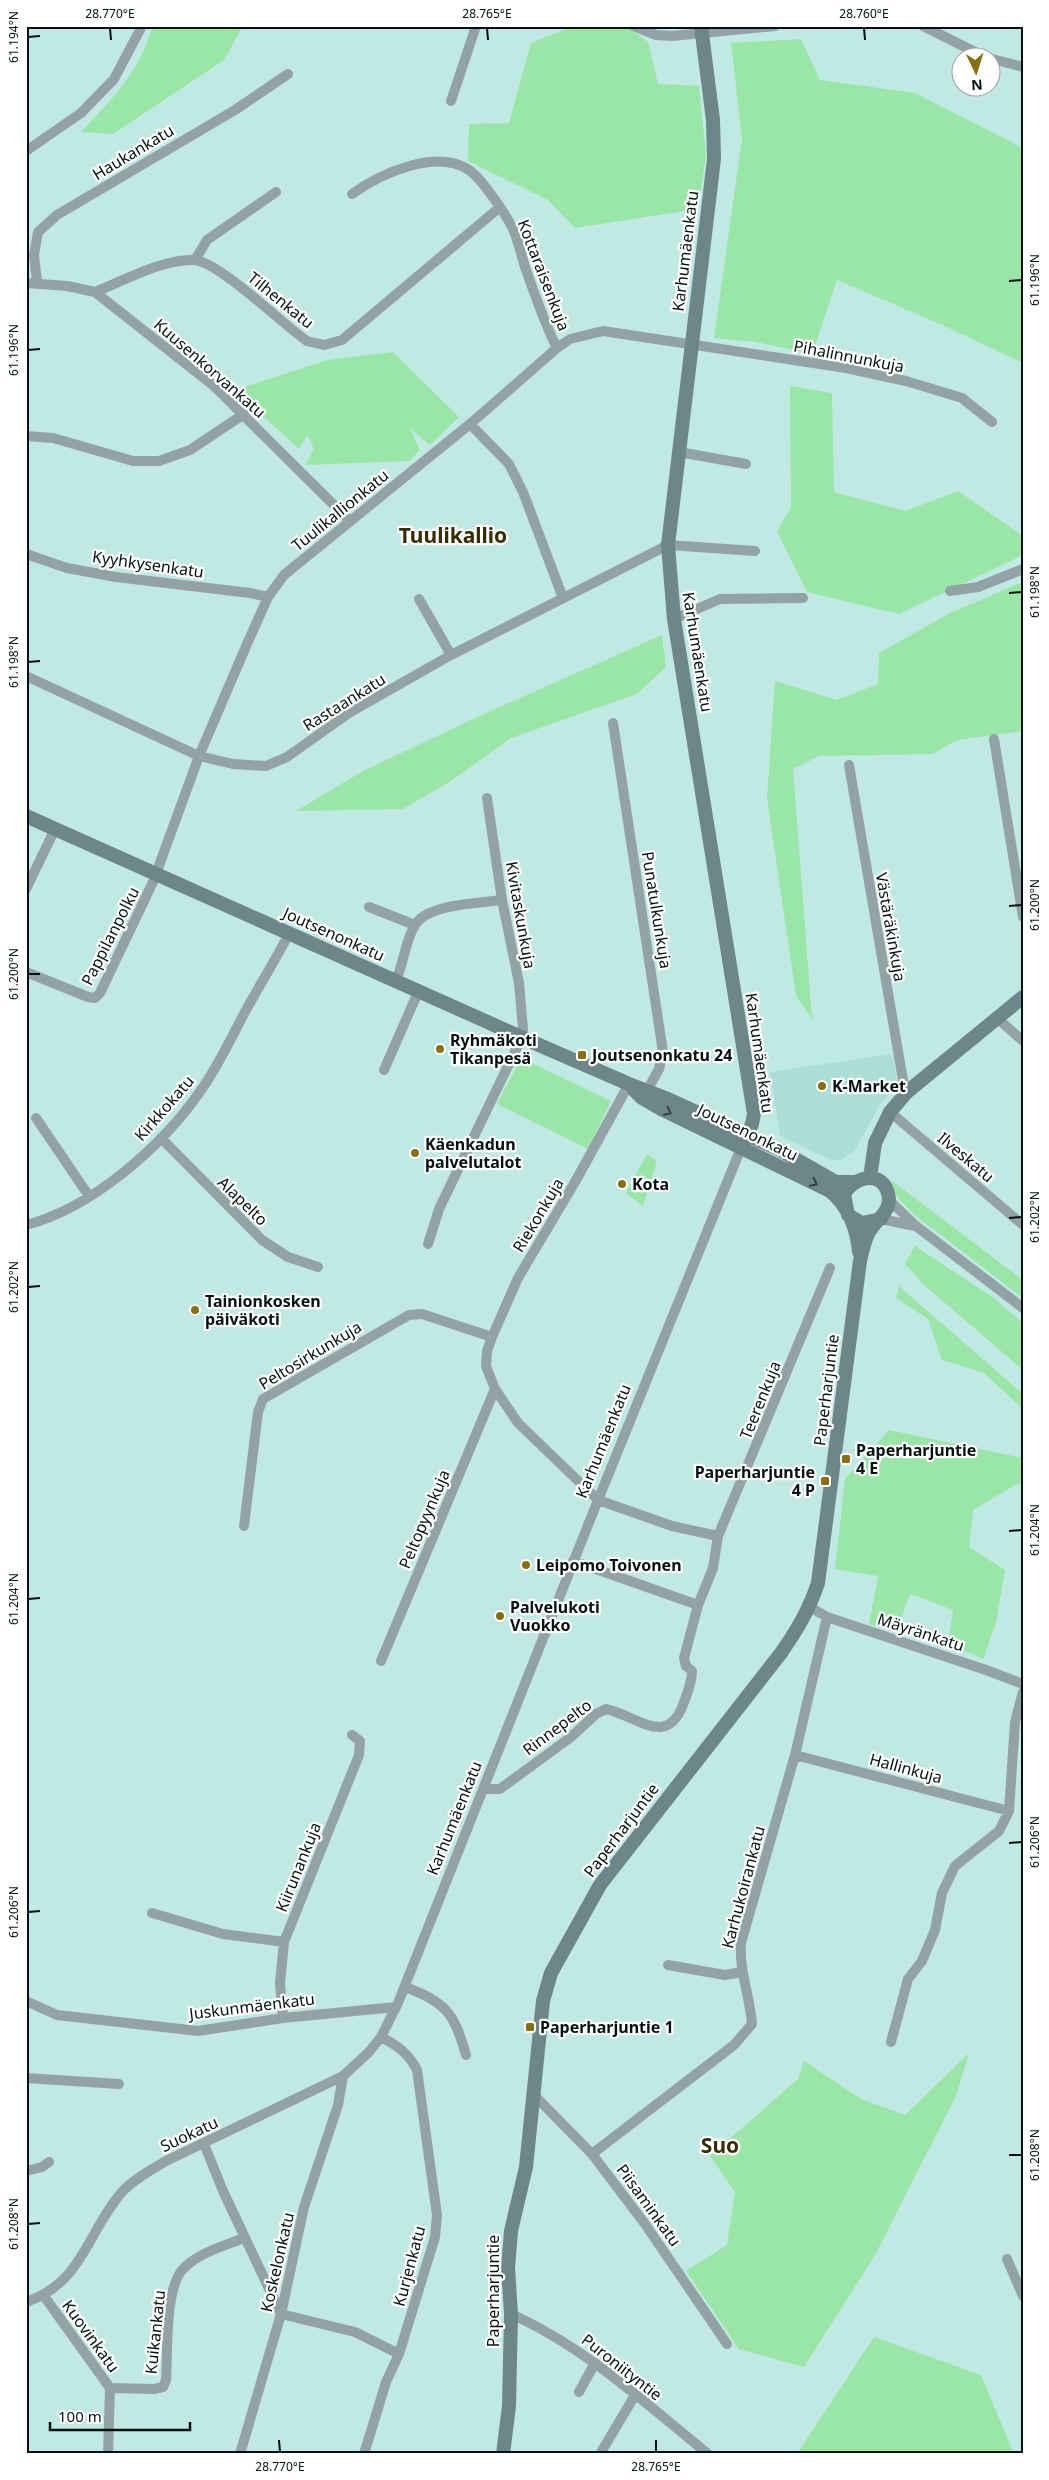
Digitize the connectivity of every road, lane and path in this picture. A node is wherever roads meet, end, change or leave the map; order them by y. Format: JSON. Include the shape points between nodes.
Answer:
{"nodes":[{"id":1,"x":142,"y":26,"type":"edge"},
{"id":2,"x":476,"y":26,"type":"edge"},
{"id":3,"x":634,"y":26,"type":"edge"},
{"id":4,"x":775,"y":26,"type":"edge"},
{"id":5,"x":923,"y":26,"type":"edge"},
{"id":6,"x":701,"y":30,"type":"edge"},
{"id":7,"x":967,"y":48,"type":"edge"},
{"id":8,"x":1002,"y":62,"type":"edge"},
{"id":9,"x":1023,"y":67,"type":"edge"},
{"id":10,"x":288,"y":74,"type":"dead end"},
{"id":11,"x":451,"y":101,"type":"dead end"},
{"id":12,"x":26,"y":151,"type":"edge"},
{"id":13,"x":276,"y":192,"type":"dead end"},
{"id":14,"x":352,"y":194,"type":"dead end"},
{"id":15,"x":500,"y":207,"type":"junction"},
{"id":16,"x":195,"y":260,"type":"junction"},
{"id":17,"x":32,"y":283,"type":"edge"},
{"id":18,"x":95,"y":292,"type":"junction"},
{"id":19,"x":692,"y":343,"type":"junction"},
{"id":20,"x":557,"y":348,"type":"junction"},
{"id":21,"x":244,"y":414,"type":"junction"},
{"id":22,"x":992,"y":422,"type":"dead end"},
{"id":23,"x":470,"y":424,"type":"junction"},
{"id":24,"x":26,"y":436,"type":"edge"},
{"id":25,"x":679,"y":452,"type":"junction"},
{"id":26,"x":746,"y":464,"type":"dead end"},
{"id":27,"x":350,"y":521,"type":"junction"},
{"id":28,"x":668,"y":545,"type":"junction"},
{"id":29,"x":756,"y":551,"type":"dead end"},
{"id":30,"x":26,"y":554,"type":"edge"},
{"id":31,"x":1023,"y":569,"type":"edge"},
{"id":32,"x":950,"y":591,"type":"dead end"},
{"id":33,"x":268,"y":597,"type":"junction"},
{"id":34,"x":563,"y":598,"type":"junction"},
{"id":35,"x":803,"y":598,"type":"dead end"},
{"id":36,"x":419,"y":599,"type":"dead end"},
{"id":37,"x":674,"y":619,"type":"junction"},
{"id":38,"x":451,"y":655,"type":"junction"},
{"id":39,"x":26,"y":676,"type":"edge"},
{"id":40,"x":613,"y":723,"type":"dead end"},
{"id":41,"x":994,"y":739,"type":"dead end"},
{"id":42,"x":200,"y":756,"type":"junction"},
{"id":43,"x":849,"y":766,"type":"dead end"},
{"id":44,"x":487,"y":798,"type":"dead end"},
{"id":45,"x":26,"y":816,"type":"edge"},
{"id":46,"x":56,"y":829,"type":"junction"},
{"id":47,"x":156,"y":874,"type":"junction"},
{"id":48,"x":26,"y":889,"type":"edge"},
{"id":49,"x":502,"y":900,"type":"junction"},
{"id":50,"x":369,"y":907,"type":"dead end"},
{"id":51,"x":1023,"y":916,"type":"edge"},
{"id":52,"x":415,"y":925,"type":"junction"},
{"id":53,"x":289,"y":934,"type":"junction"},
{"id":54,"x":26,"y":972,"type":"edge"},
{"id":55,"x":396,"y":980,"type":"junction"},
{"id":56,"x":419,"y":990,"type":"junction"},
{"id":57,"x":1023,"y":997,"type":"edge"},
{"id":58,"x":997,"y":1018,"type":"junction"},
{"id":59,"x":522,"y":1037,"type":"junction"},
{"id":60,"x":1023,"y":1042,"type":"edge"},
{"id":61,"x":384,"y":1070,"type":"dead end"},
{"id":62,"x":628,"y":1084,"type":"junction"},
{"id":63,"x":907,"y":1092,"type":"junction"},
{"id":64,"x":644,"y":1094,"type":"junction"},
{"id":65,"x":890,"y":1112,"type":"junction"},
{"id":66,"x":36,"y":1118,"type":"dead end"},
{"id":67,"x":161,"y":1138,"type":"junction"},
{"id":68,"x":744,"y":1142,"type":"junction"},
{"id":69,"x":870,"y":1178,"type":"junction"},
{"id":70,"x":853,"y":1182,"type":"junction"},
{"id":71,"x":89,"y":1196,"type":"junction"},
{"id":72,"x":889,"y":1200,"type":"junction"},
{"id":73,"x":848,"y":1215,"type":"junction"},
{"id":74,"x":880,"y":1219,"type":"junction"},
{"id":75,"x":26,"y":1225,"type":"edge"},
{"id":76,"x":1023,"y":1225,"type":"edge"},
{"id":77,"x":916,"y":1226,"type":"junction"},
{"id":78,"x":428,"y":1244,"type":"dead end"},
{"id":79,"x":860,"y":1260,"type":"junction"},
{"id":80,"x":318,"y":1266,"type":"dead end"},
{"id":81,"x":830,"y":1268,"type":"dead end"},
{"id":82,"x":1023,"y":1308,"type":"edge"},
{"id":83,"x":492,"y":1337,"type":"junction"},
{"id":84,"x":495,"y":1389,"type":"junction"},
{"id":85,"x":598,"y":1500,"type":"junction"},
{"id":86,"x":244,"y":1526,"type":"dead end"},
{"id":87,"x":718,"y":1536,"type":"junction"},
{"id":88,"x":573,"y":1561,"type":"junction"},
{"id":89,"x":698,"y":1605,"type":"junction"},
{"id":90,"x":810,"y":1608,"type":"junction"},
{"id":91,"x":827,"y":1617,"type":"junction"},
{"id":92,"x":381,"y":1661,"type":"dead end"},
{"id":93,"x":1023,"y":1684,"type":"edge"},
{"id":94,"x":1023,"y":1692,"type":"edge"},
{"id":95,"x":352,"y":1735,"type":"dead end"},
{"id":96,"x":795,"y":1755,"type":"junction"},
{"id":97,"x":484,"y":1789,"type":"junction"},
{"id":98,"x":1009,"y":1811,"type":"junction"},
{"id":99,"x":152,"y":1913,"type":"dead end"},
{"id":100,"x":284,"y":1942,"type":"junction"},
{"id":101,"x":668,"y":1965,"type":"dead end"},
{"id":102,"x":742,"y":1972,"type":"junction"},
{"id":103,"x":405,"y":1986,"type":"junction"},
{"id":104,"x":26,"y":2001,"type":"edge"},
{"id":105,"x":396,"y":2007,"type":"junction"},
{"id":106,"x":283,"y":2018,"type":"junction"},
{"id":107,"x":388,"y":2022,"type":"joint"},
{"id":108,"x":381,"y":2037,"type":"junction"},
{"id":109,"x":891,"y":2042,"type":"dead end"},
{"id":110,"x":466,"y":2055,"type":"dead end"},
{"id":111,"x":343,"y":2076,"type":"junction"},
{"id":112,"x":26,"y":2078,"type":"edge"},
{"id":113,"x":119,"y":2084,"type":"dead end"},
{"id":114,"x":534,"y":2095,"type":"junction"},
{"id":115,"x":204,"y":2144,"type":"junction"},
{"id":116,"x":592,"y":2154,"type":"junction"},
{"id":117,"x":50,"y":2162,"type":"dead end"},
{"id":118,"x":26,"y":2171,"type":"edge"},
{"id":119,"x":244,"y":2238,"type":"junction"},
{"id":120,"x":1007,"y":2259,"type":"dead end"},
{"id":121,"x":44,"y":2296,"type":"junction"},
{"id":122,"x":1023,"y":2296,"type":"edge"},
{"id":123,"x":26,"y":2302,"type":"edge"},
{"id":124,"x":281,"y":2314,"type":"junction"},
{"id":125,"x":511,"y":2314,"type":"junction"},
{"id":126,"x":728,"y":2344,"type":"dead end"},
{"id":127,"x":399,"y":2354,"type":"junction"},
{"id":128,"x":595,"y":2363,"type":"junction"},
{"id":129,"x":110,"y":2388,"type":"junction"},
{"id":130,"x":578,"y":2392,"type":"dead end"},
{"id":131,"x":635,"y":2396,"type":"junction"},
{"id":132,"x":108,"y":2454,"type":"edge"},
{"id":133,"x":240,"y":2454,"type":"edge"},
{"id":134,"x":364,"y":2454,"type":"edge"},
{"id":135,"x":504,"y":2454,"type":"edge"},
{"id":136,"x":600,"y":2454,"type":"edge"},
{"id":137,"x":708,"y":2454,"type":"edge"}],
"edges":[{"from":1,"to":12,"type":"street","via":[[114,79],[81,113]]},
{"from":2,"to":11,"type":"street"},
{"from":3,"to":6,"type":"street","via":[[656,35],[672,36]]},
{"from":4,"to":6,"type":"street"},
{"from":5,"to":7,"type":"street"},
{"from":6,"to":19,"type":"street","name":"Karhumäenkatu","via":[[713,120],[714,159]]},
{"from":8,"to":9,"type":"street"},
{"from":10,"to":17,"type":"street","name":"Haukankatu","via":[[235,110],[57,215],[38,232]]},
{"from":13,"to":16,"type":"street","via":[[207,240]]},
{"from":14,"to":15,"type":"street","name":"Kottaraisenkuja","via":[[397,169],[428,163],[455,163],[470,170]]},
{"from":15,"to":16,"type":"street","name":"Tilhenkatu","via":[[342,340],[324,345],[307,341],[224,274]]},
{"from":15,"to":20,"type":"street","name":"Kottaraisenkuja","via":[[512,228],[544,322]]},
{"from":16,"to":18,"type":"street","via":[[157,268]]},
{"from":17,"to":18,"type":"street","name":"Kuusenkorvankatu"},
{"from":18,"to":21,"type":"street","name":"Kuusenkorvankatu","via":[[214,386]]},
{"from":19,"to":20,"type":"street","name":"Tuulikallionkatu","via":[[603,331],[570,339]]},
{"from":19,"to":22,"type":"street","name":"Pihalinnunkuja","via":[[906,381],[962,398]]},
{"from":19,"to":25,"type":"street","name":"Karhumäenkatu"},
{"from":20,"to":23,"type":"street","name":"Tuulikallionkatu"},
{"from":21,"to":24,"type":"street","via":[[190,450],[159,461],[133,461],[52,438]]},
{"from":21,"to":27,"type":"street","name":"Kuusenkorvankatu"},
{"from":23,"to":27,"type":"street","name":"Tuulikallionkatu"},
{"from":23,"to":34,"type":"street","via":[[509,464],[523,492]]},
{"from":25,"to":26,"type":"street"},
{"from":25,"to":28,"type":"street","name":"Karhumäenkatu"},
{"from":27,"to":33,"type":"street","name":"Tuulikallionkatu","via":[[284,575]]},
{"from":28,"to":29,"type":"street"},
{"from":28,"to":34,"type":"street","name":"Rastaankatu"},
{"from":28,"to":37,"type":"street","name":"Karhumäenkatu"},
{"from":30,"to":33,"type":"street","name":"Kyyhkysenkatu","via":[[67,568],[116,577]]},
{"from":31,"to":32,"type":"street","via":[[978,587]]},
{"from":33,"to":42,"type":"street","name":"Tuulikallionkatu"},
{"from":34,"to":38,"type":"street","name":"Rastaankatu"},
{"from":35,"to":37,"type":"street","via":[[720,599]]},
{"from":36,"to":38,"type":"street"},
{"from":37,"to":68,"type":"street","name":"Karhumäenkatu","via":[[754,1114]]},
{"from":38,"to":42,"type":"street","name":"Rastaankatu","via":[[349,713],[287,757],[266,766],[233,764]]},
{"from":39,"to":42,"type":"street","name":"Rastaankatu"},
{"from":40,"to":64,"type":"street","name":"Punatulkunkuja","via":[[663,1052],[659,1069]]},
{"from":41,"to":51,"type":"street"},
{"from":42,"to":47,"type":"street","name":"Tuulikallionkatu"},
{"from":43,"to":63,"type":"street","name":"Västäräkinkuja"},
{"from":44,"to":49,"type":"street","name":"Kivitaskunkuja"},
{"from":45,"to":46,"type":"street","name":"Joutsenonkatu"},
{"from":46,"to":47,"type":"street","name":"Joutsenonkatu"},
{"from":46,"to":48,"type":"street"},
{"from":47,"to":53,"type":"street","name":"Joutsenonkatu"},
{"from":47,"to":54,"type":"street","name":"Pappilanpolku","via":[[106,985],[95,998]]},
{"from":49,"to":52,"type":"street","via":[[442,908],[424,916]]},
{"from":49,"to":59,"type":"street","name":"Kivitaskunkuja","via":[[519,983]]},
{"from":50,"to":52,"type":"street"},
{"from":52,"to":55,"type":"street"},
{"from":53,"to":55,"type":"street","name":"Joutsenonkatu"},
{"from":53,"to":67,"type":"street","name":"Kirkkokatu","via":[[208,1079]]},
{"from":55,"to":56,"type":"street","name":"Joutsenonkatu"},
{"from":56,"to":59,"type":"street","name":"Joutsenonkatu"},
{"from":56,"to":61,"type":"street"},
{"from":57,"to":58,"type":"street"},
{"from":58,"to":60,"type":"street"},
{"from":58,"to":63,"type":"street"},
{"from":59,"to":62,"type":"street","name":"Joutsenonkatu"},
{"from":59,"to":78,"type":"street","via":[[439,1209]]},
{"from":62,"to":64,"type":"street","name":"Joutsenonkatu"},
{"from":62,"to":83,"type":"street","name":"Riekonkuja","via":[[518,1278]]},
{"from":63,"to":65,"type":"street"},
{"from":64,"to":68,"type":"street","name":"Joutsenonkatu"},
{"from":65,"to":69,"type":"street","via":[[875,1143]]},
{"from":65,"to":76,"type":"street","name":"Ilveskatu"},
{"from":66,"to":71,"type":"street"},
{"from":67,"to":71,"type":"street","name":"Kirkkokatu","via":[[124,1172]]},
{"from":67,"to":80,"type":"street","name":"Alapelto","via":[[262,1240],[288,1257]]},
{"from":68,"to":70,"type":"street","name":"Joutsenonkatu","via":[[780,1150],[836,1182]]},
{"from":68,"to":73,"type":"street","name":"Joutsenonkatu","one_way":true,"via":[[830,1191]]},
{"from":68,"to":85,"type":"street","name":"Karhumäenkatu"},
{"from":69,"to":70,"type":"street"},
{"from":69,"to":72,"type":"street","via":[[883,1184]]},
{"from":70,"to":73,"type":"street","via":[[844,1194]]},
{"from":71,"to":75,"type":"street","name":"Kirkkokatu","via":[[57,1214]]},
{"from":72,"to":74,"type":"street","via":[[887,1211]]},
{"from":72,"to":77,"type":"street"},
{"from":73,"to":74,"type":"street","via":[[862,1223]]},
{"from":73,"to":79,"type":"street","name":"Paperharjuntie","via":[[856,1229]]},
{"from":74,"to":77,"type":"street"},
{"from":74,"to":79,"type":"street","name":"Paperharjuntie","via":[[869,1232]]},
{"from":77,"to":82,"type":"street"},
{"from":79,"to":90,"type":"street","name":"Paperharjuntie","via":[[818,1583]]},
{"from":81,"to":87,"type":"street","name":"Teerenkuja"},
{"from":83,"to":84,"type":"street","name":"Riekonkuja","via":[[486,1366]]},
{"from":83,"to":86,"type":"street","name":"Peltosirkunkuja","via":[[422,1314],[409,1314],[263,1399],[258,1412]]},
{"from":84,"to":85,"type":"street","via":[[518,1423]]},
{"from":84,"to":92,"type":"street","name":"Peltopyynkuja"},
{"from":85,"to":87,"type":"street","via":[[672,1526]]},
{"from":85,"to":88,"type":"street","name":"Karhumäenkatu"},
{"from":87,"to":89,"type":"street","name":"Teerenkuja","via":[[713,1568]]},
{"from":88,"to":89,"type":"street"},
{"from":88,"to":97,"type":"street","name":"Karhumäenkatu"},
{"from":89,"to":97,"type":"street","name":"Rinnepelto","via":[[684,1658],[692,1672],[692,1680],[678,1719],[668,1727],[657,1728],[606,1709],[500,1789]]},
{"from":90,"to":91,"type":"street","name":"Mäyränkatu"},
{"from":90,"to":114,"type":"street","name":"Paperharjuntie","via":[[781,1653],[600,1885],[578,1923],[552,1973],[543,2001]]},
{"from":91,"to":93,"type":"street","name":"Mäyränkatu"},
{"from":91,"to":96,"type":"street","name":"Karhukoirankatu"},
{"from":94,"to":98,"type":"street","via":[[1015,1722]]},
{"from":95,"to":100,"type":"street","name":"Kiirunankuja","via":[[360,1741],[359,1755]]},
{"from":96,"to":98,"type":"street","name":"Hallinkuja"},
{"from":96,"to":102,"type":"street","name":"Karhukoirankatu","via":[[742,1943]]},
{"from":97,"to":103,"type":"street","name":"Karhumäenkatu"},
{"from":98,"to":109,"type":"street","via":[[999,1831],[955,1866],[942,1893],[934,1930],[922,1961],[908,1979]]},
{"from":99,"to":100,"type":"street","via":[[224,1934]]},
{"from":100,"to":106,"type":"street","name":"Kiirunankuja","via":[[280,1983]]},
{"from":101,"to":102,"type":"street","via":[[725,1975]]},
{"from":102,"to":116,"type":"street","name":"Karhukoirankatu","via":[[752,2024],[734,2045]]},
{"from":103,"to":105,"type":"street","name":"Karhumäenkatu"},
{"from":103,"to":110,"type":"street","via":[[434,1998],[450,2015],[459,2030]]},
{"from":104,"to":106,"type":"street","name":"Juskunmäenkatu","via":[[57,2015],[180,2030],[198,2031]]},
{"from":105,"to":106,"type":"street","name":"Juskunmäenkatu"},
{"from":105,"to":107,"type":"street","name":"Karhumäenkatu"},
{"from":107,"to":108,"type":"street","name":"Suokatu"},
{"from":108,"to":111,"type":"street","name":"Suokatu"},
{"from":108,"to":127,"type":"street","name":"Kurjenkatu","via":[[398,2046],[417,2070],[437,2216],[435,2237]]},
{"from":111,"to":115,"type":"street","name":"Suokatu"},
{"from":111,"to":124,"type":"street","name":"Koskelonkatu","via":[[338,2105],[304,2207]]},
{"from":112,"to":113,"type":"street"},
{"from":114,"to":116,"type":"street","name":"Piisaminkatu"},
{"from":114,"to":125,"type":"street","name":"Paperharjuntie","via":[[526,2167],[510,2231]]},
{"from":115,"to":119,"type":"street"},
{"from":115,"to":121,"type":"street","name":"Suokatu","via":[[166,2161],[122,2192],[74,2268],[60,2285]]},
{"from":116,"to":126,"type":"street","name":"Piisaminkatu"},
{"from":117,"to":118,"type":"street"},
{"from":119,"to":124,"type":"street"},
{"from":119,"to":129,"type":"street","name":"Kuikankatu","via":[[197,2257],[183,2268],[176,2280],[163,2387]]},
{"from":120,"to":122,"type":"street"},
{"from":121,"to":123,"type":"street","name":"Suokatu"},
{"from":121,"to":129,"type":"street","name":"Kuovinkatu"},
{"from":124,"to":127,"type":"street","via":[[355,2332]]},
{"from":124,"to":133,"type":"street","name":"Koskelonkatu"},
{"from":125,"to":128,"type":"street","name":"Puroniityntie","via":[[542,2328]]},
{"from":125,"to":135,"type":"street","name":"Paperharjuntie","via":[[509,2406]]},
{"from":127,"to":134,"type":"street","name":"Kurjenkatu","via":[[386,2382]]},
{"from":128,"to":130,"type":"street"},
{"from":128,"to":131,"type":"street","name":"Puroniityntie"},
{"from":129,"to":132,"type":"street","name":"Kuovinkatu"},
{"from":131,"to":136,"type":"street"},
{"from":131,"to":137,"type":"street","name":"Puroniityntie"}]}
